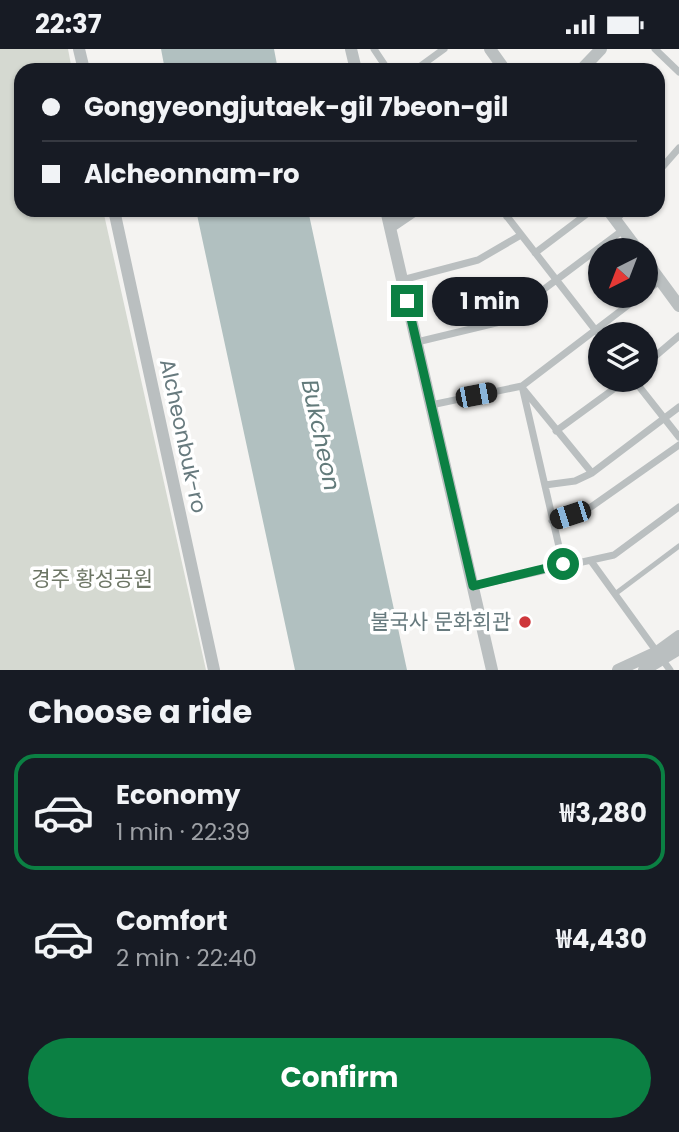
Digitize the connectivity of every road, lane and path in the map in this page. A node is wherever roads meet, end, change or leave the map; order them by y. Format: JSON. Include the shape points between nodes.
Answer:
{"nodes":[{"id":1,"x":444,"y":49,"type":"edge"},
{"id":2,"x":601,"y":49,"type":"edge"},
{"id":3,"x":655,"y":49,"type":"edge"},
{"id":4,"x":425,"y":63,"type":"edge"},
{"id":5,"x":588,"y":63,"type":"edge"},
{"id":6,"x":679,"y":72,"type":"edge"},
{"id":7,"x":679,"y":148,"type":"edge"},
{"id":8,"x":665,"y":164,"type":"edge"},
{"id":9,"x":116,"y":217,"type":"edge"},
{"id":10,"x":388,"y":217,"type":"edge"},
{"id":11,"x":405,"y":217,"type":"edge"},
{"id":12,"x":507,"y":217,"type":"edge"},
{"id":13,"x":583,"y":217,"type":"edge"},
{"id":14,"x":618,"y":217,"type":"edge"},
{"id":15,"x":390,"y":227,"type":"junction"},
{"id":16,"x":521,"y":235,"type":"junction"},
{"id":17,"x":631,"y":238,"type":"edge"},
{"id":18,"x":535,"y":253,"type":"junction"},
{"id":19,"x":658,"y":278,"type":"edge"},
{"id":20,"x":556,"y":279,"type":"junction"},
{"id":21,"x":402,"y":280,"type":"junction"},
{"id":22,"x":660,"y":281,"type":"joint"},
{"id":23,"x":676,"y":296,"type":"edge"},
{"id":24,"x":626,"y":308,"type":"edge"},
{"id":25,"x":589,"y":322,"type":"edge"},
{"id":26,"x":610,"y":322,"type":"edge"},
{"id":27,"x":679,"y":336,"type":"edge"},
{"id":28,"x":588,"y":340,"type":"edge"},
{"id":29,"x":417,"y":342,"type":"junction"},
{"id":30,"x":658,"y":354,"type":"edge"},
{"id":31,"x":522,"y":386,"type":"junction"},
{"id":32,"x":610,"y":392,"type":"edge"},
{"id":33,"x":644,"y":392,"type":"edge"},
{"id":34,"x":431,"y":405,"type":"junction"},
{"id":35,"x":679,"y":407,"type":"edge"},
{"id":36,"x":665,"y":418,"type":"junction"},
{"id":37,"x":556,"y":431,"type":"junction"},
{"id":38,"x":679,"y":437,"type":"edge"},
{"id":39,"x":679,"y":445,"type":"edge"},
{"id":40,"x":592,"y":473,"type":"junction"},
{"id":41,"x":545,"y":485,"type":"junction"},
{"id":42,"x":679,"y":507,"type":"edge"},
{"id":43,"x":552,"y":521,"type":"junction"},
{"id":44,"x":679,"y":545,"type":"edge"},
{"id":45,"x":590,"y":561,"type":"junction"},
{"id":46,"x":563,"y":564,"type":"junction"},
{"id":47,"x":473,"y":586,"type":"junction"},
{"id":48,"x":615,"y":594,"type":"junction"},
{"id":49,"x":679,"y":636,"type":"edge"},
{"id":50,"x":679,"y":649,"type":"edge"},
{"id":51,"x":664,"y":661,"type":"edge"},
{"id":52,"x":214,"y":670,"type":"edge"},
{"id":53,"x":492,"y":670,"type":"edge"},
{"id":54,"x":618,"y":670,"type":"edge"},
{"id":55,"x":644,"y":670,"type":"edge"}],
"edges":[{"from":1,"to":4,"type":"street"},
{"from":2,"to":5,"type":"street"},
{"from":3,"to":6,"type":"street"},
{"from":7,"to":8,"type":"street"},
{"from":9,"to":52,"type":"street","name":"Alcheonbuk-ro"},
{"from":10,"to":15,"type":"street"},
{"from":11,"to":15,"type":"street"},
{"from":12,"to":16,"type":"street"},
{"from":13,"to":18,"type":"street"},
{"from":14,"to":17,"type":"street"},
{"from":14,"to":20,"type":"street"},
{"from":15,"to":21,"type":"street"},
{"from":16,"to":18,"type":"street"},
{"from":16,"to":21,"type":"street","via":[[478,260]]},
{"from":18,"to":20,"type":"street"},
{"from":19,"to":22,"type":"street"},
{"from":20,"to":25,"type":"street"},
{"from":20,"to":29,"type":"street","via":[[500,322]]},
{"from":21,"to":29,"type":"street"},
{"from":22,"to":23,"type":"street"},
{"from":24,"to":26,"type":"street"},
{"from":27,"to":30,"type":"street"},
{"from":28,"to":31,"type":"street"},
{"from":29,"to":34,"type":"street"},
{"from":31,"to":34,"type":"street"},
{"from":31,"to":37,"type":"street"},
{"from":31,"to":41,"type":"street"},
{"from":32,"to":37,"type":"street"},
{"from":33,"to":36,"type":"street"},
{"from":34,"to":47,"type":"street"},
{"from":35,"to":36,"type":"street"},
{"from":36,"to":38,"type":"street"},
{"from":36,"to":40,"type":"street"},
{"from":37,"to":40,"type":"street"},
{"from":39,"to":43,"type":"street","via":[[588,509]]},
{"from":40,"to":41,"type":"street","via":[[575,481]]},
{"from":41,"to":43,"type":"street"},
{"from":42,"to":45,"type":"street","via":[[614,555]]},
{"from":43,"to":46,"type":"street"},
{"from":44,"to":48,"type":"lane"},
{"from":45,"to":46,"type":"street"},
{"from":45,"to":48,"type":"street"},
{"from":46,"to":47,"type":"street"},
{"from":47,"to":53,"type":"street"},
{"from":48,"to":51,"type":"street"},
{"from":49,"to":51,"type":"street"},
{"from":50,"to":51,"type":"street"},
{"from":51,"to":54,"type":"street"},
{"from":51,"to":55,"type":"street"}]}
